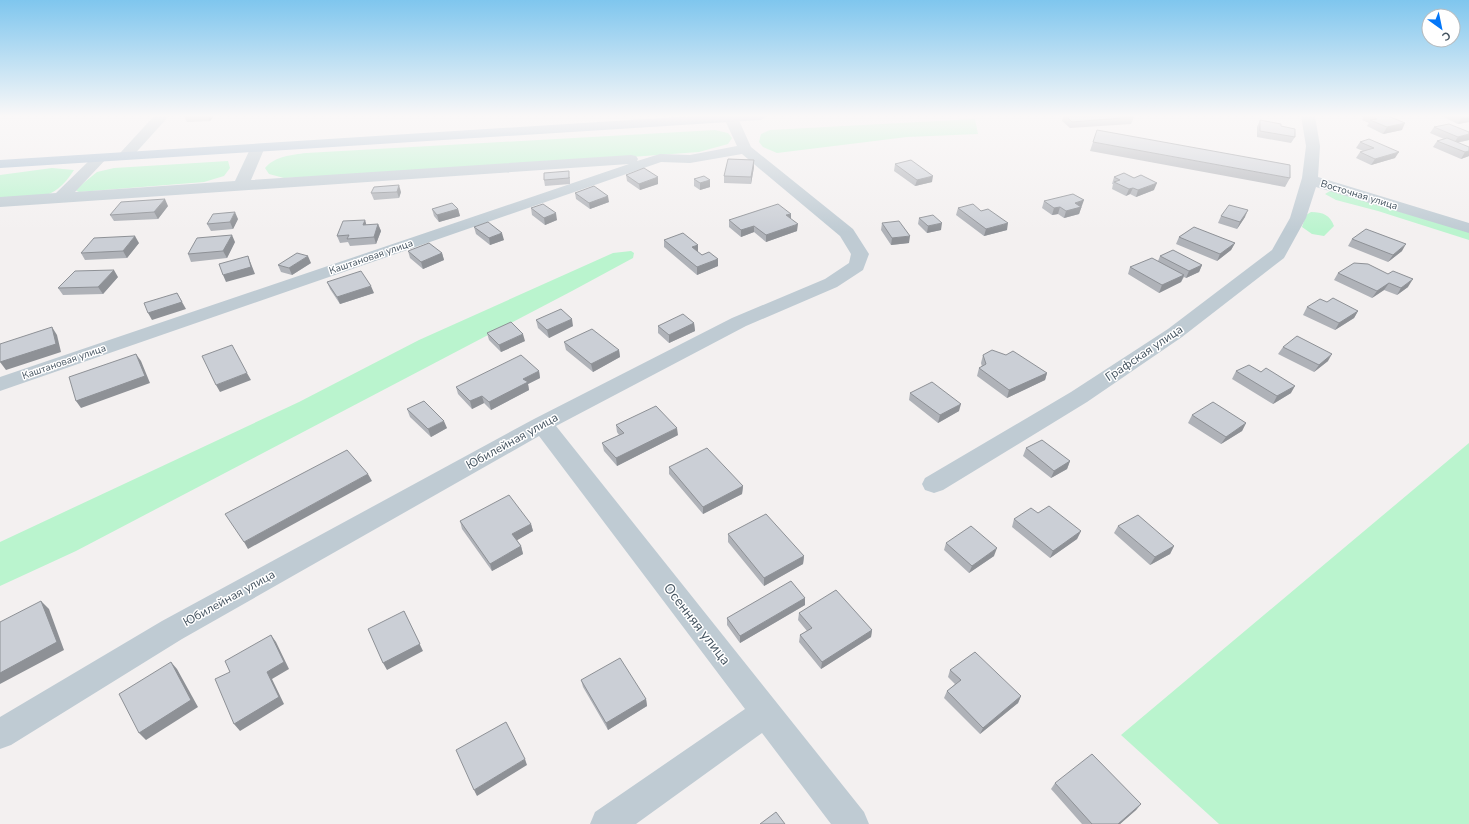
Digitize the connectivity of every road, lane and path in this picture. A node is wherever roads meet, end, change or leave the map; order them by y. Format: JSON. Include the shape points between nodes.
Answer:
{"nodes":[{"id":1,"x":135,"y":154,"type":"edge"},
{"id":2,"x":255,"y":154,"type":"edge"},
{"id":3,"x":715,"y":154,"type":"edge"},
{"id":4,"x":752,"y":154,"type":"edge"},
{"id":5,"x":1312,"y":154,"type":"edge"},
{"id":6,"x":126,"y":155,"type":"joint"},
{"id":7,"x":101,"y":157,"type":"junction"},
{"id":8,"x":660,"y":158,"type":"junction"},
{"id":9,"x":2,"y":165,"type":"edge"},
{"id":10,"x":1310,"y":180,"type":"junction"},
{"id":11,"x":241,"y":186,"type":"junction"},
{"id":12,"x":60,"y":198,"type":"junction"},
{"id":13,"x":0,"y":202,"type":"edge"},
{"id":14,"x":1469,"y":228,"type":"edge"},
{"id":15,"x":0,"y":384,"type":"edge"},
{"id":16,"x":542,"y":424,"type":"junction"},
{"id":17,"x":934,"y":484,"type":"dead end"},
{"id":18,"x":765,"y":713,"type":"junction"},
{"id":19,"x":0,"y":734,"type":"edge"},
{"id":20,"x":607,"y":824,"type":"edge"},
{"id":21,"x":852,"y":824,"type":"edge"}],
"edges":[{"from":1,"to":6,"type":"main road"},
{"from":2,"to":11,"type":"street"},
{"from":3,"to":8,"type":"street","name":"Каштановая улица","via":[[690,159]]},
{"from":4,"to":16,"type":"street","name":"Юбилейная улица","via":[[847,233],[860,254],[857,266],[832,283],[739,322]]},
{"from":5,"to":10,"type":"street","name":"Восточная улица"},
{"from":6,"to":7,"type":"main road"},
{"from":7,"to":9,"type":"main road"},
{"from":7,"to":12,"type":"street"},
{"from":8,"to":11,"type":"street"},
{"from":8,"to":15,"type":"street","name":"Каштановая улица"},
{"from":10,"to":14,"type":"street","name":"Восточная улица"},
{"from":10,"to":17,"type":"street","name":"Графская улица","via":[[1289,238],[1278,254],[1175,333],[1079,397]]},
{"from":11,"to":12,"type":"street"},
{"from":12,"to":13,"type":"street"},
{"from":16,"to":18,"type":"street","name":"Осенняя улица"},
{"from":16,"to":19,"type":"street","name":"Юбилейная улица","via":[[172,630]]},
{"from":18,"to":20,"type":"street"},
{"from":18,"to":21,"type":"street","name":"Осенняя улица"}]}
